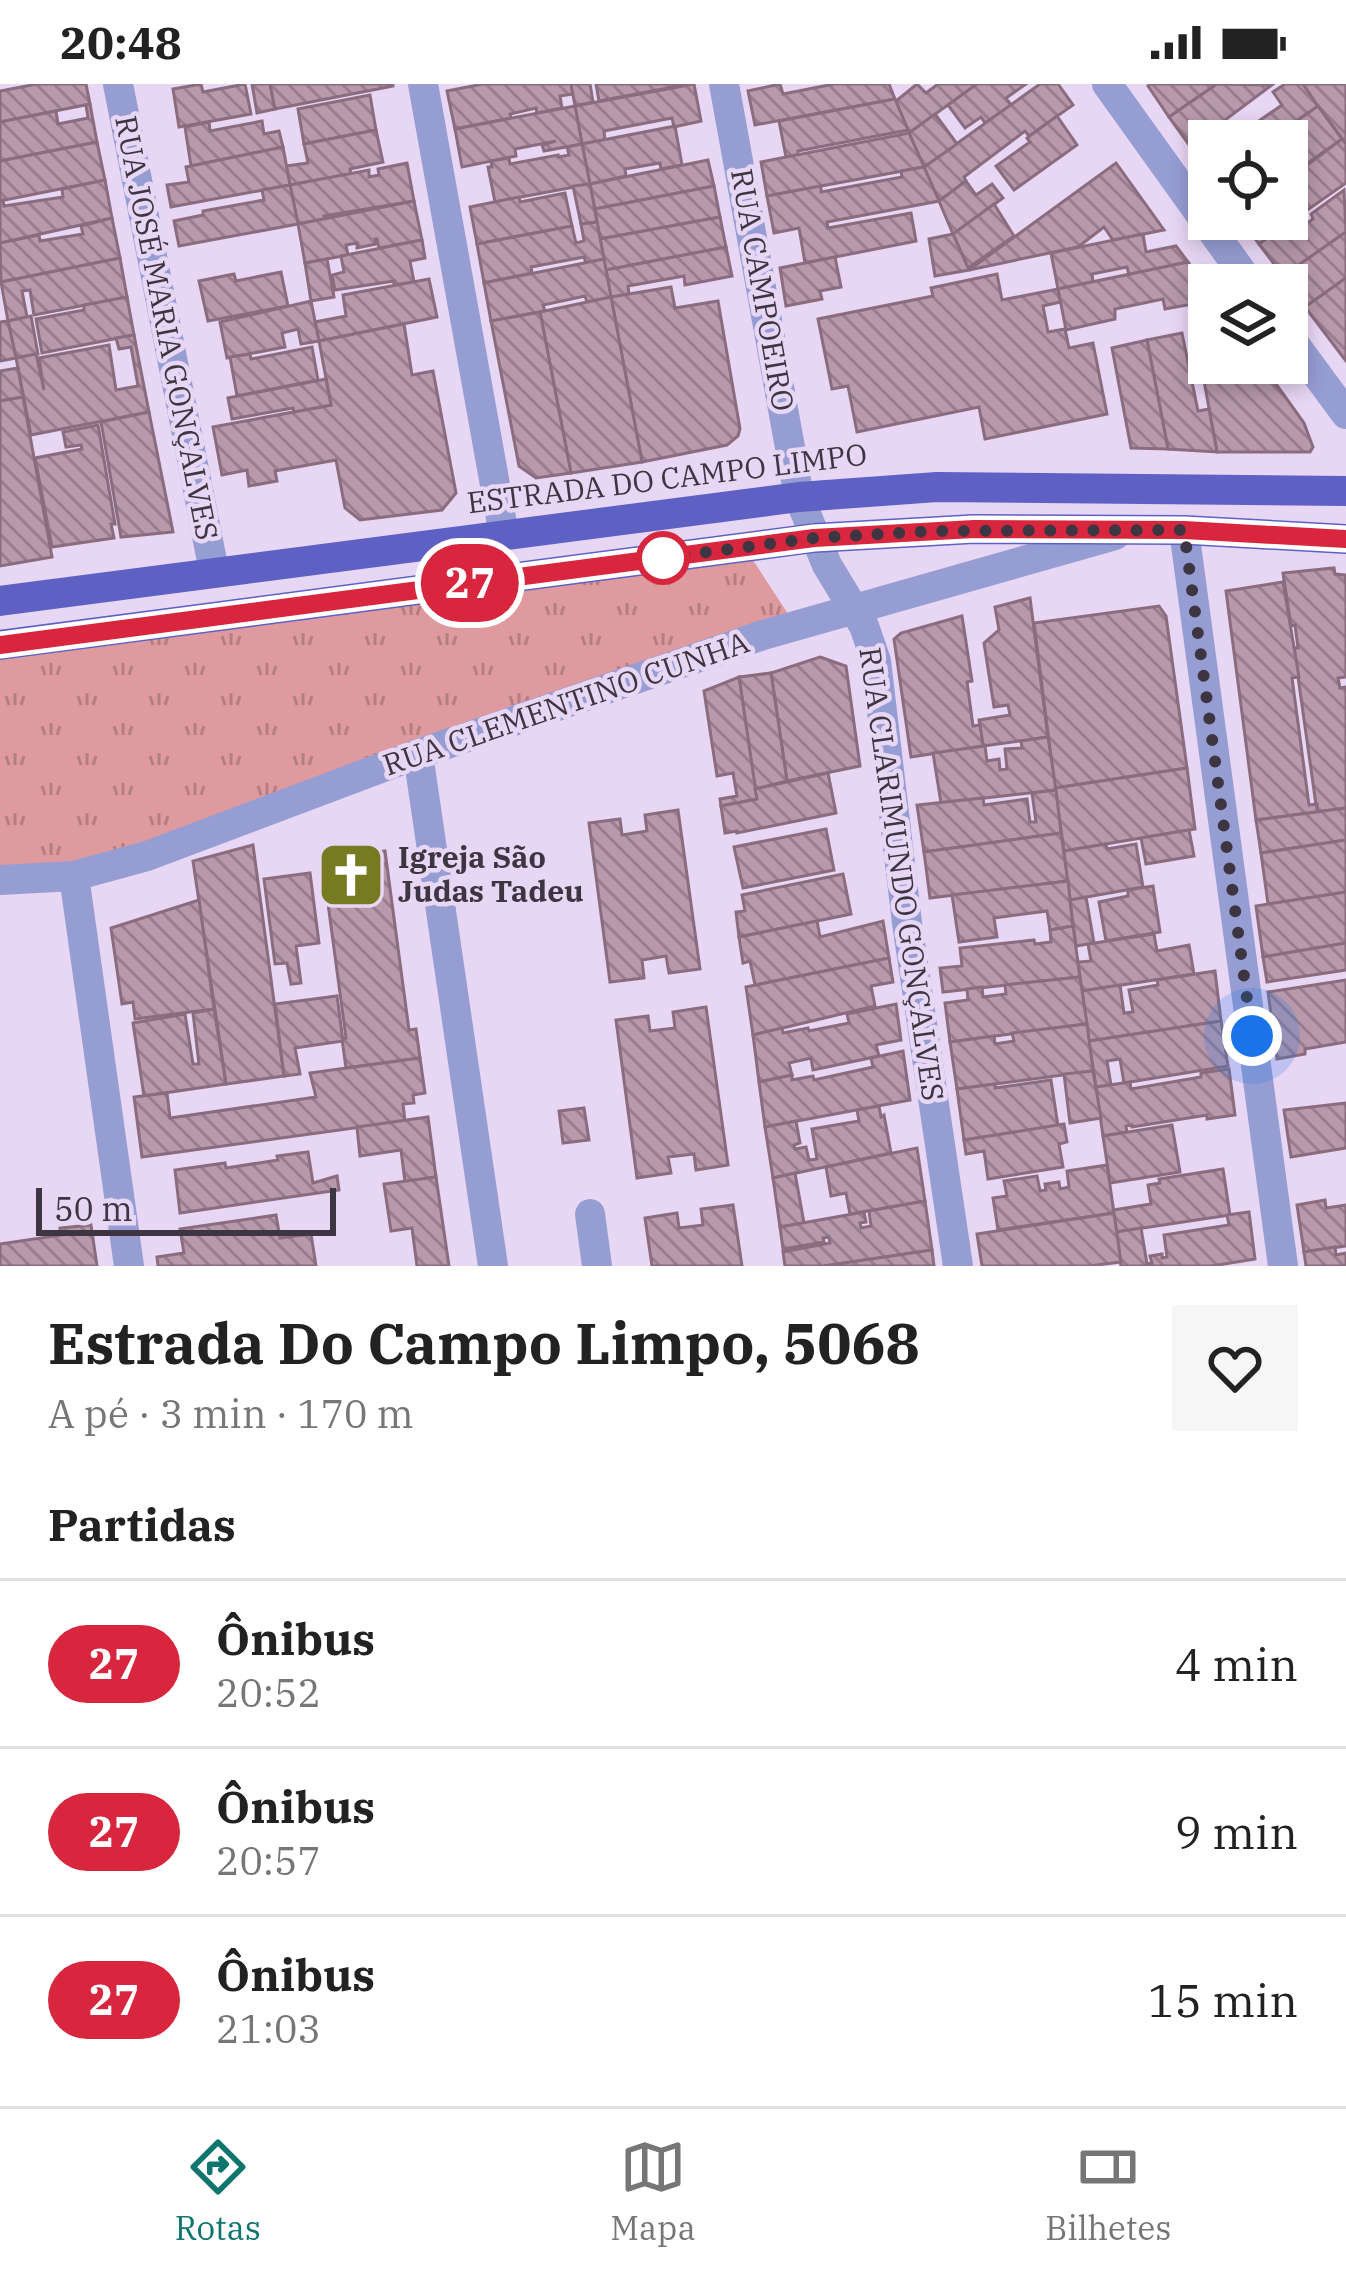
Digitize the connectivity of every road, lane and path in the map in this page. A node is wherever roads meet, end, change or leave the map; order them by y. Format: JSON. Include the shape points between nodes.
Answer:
{"nodes":[{"id":1,"x":118,"y":84,"type":"edge"},
{"id":2,"x":423,"y":84,"type":"edge"},
{"id":3,"x":724,"y":84,"type":"edge"},
{"id":4,"x":1107,"y":84,"type":"edge"},
{"id":5,"x":1236,"y":264,"type":"edge"},
{"id":6,"x":1308,"y":362,"type":"edge"},
{"id":7,"x":1346,"y":414,"type":"edge"},
{"id":8,"x":1346,"y":491,"type":"edge"},
{"id":9,"x":800,"y":496,"type":"junction"},
{"id":10,"x":1136,"y":530,"type":"junction"},
{"id":11,"x":1184,"y":530,"type":"junction"},
{"id":12,"x":504,"y":536,"type":"junction"},
{"id":13,"x":814,"y":538,"type":"junction"},
{"id":14,"x":1346,"y":539,"type":"edge"},
{"id":15,"x":214,"y":572,"type":"junction"},
{"id":16,"x":0,"y":601,"type":"edge"},
{"id":17,"x":854,"y":608,"type":"junction"},
{"id":18,"x":0,"y":645,"type":"edge"},
{"id":19,"x":418,"y":754,"type":"junction"},
{"id":20,"x":74,"y":876,"type":"junction"},
{"id":21,"x":0,"y":880,"type":"edge"},
{"id":22,"x":590,"y":1214,"type":"dead end"},
{"id":23,"x":129,"y":1266,"type":"edge"},
{"id":24,"x":494,"y":1266,"type":"edge"},
{"id":25,"x":597,"y":1266,"type":"edge"},
{"id":26,"x":958,"y":1266,"type":"edge"},
{"id":27,"x":1283,"y":1266,"type":"edge"}],
"edges":[{"from":1,"to":15,"type":"street","name":"RUA JOSÉ MARIA GONÇALVES"},
{"from":2,"to":12,"type":"street"},
{"from":3,"to":9,"type":"street","name":"RUA CAMPOEIRO"},
{"from":4,"to":5,"type":"street"},
{"from":6,"to":7,"type":"street"},
{"from":8,"to":9,"type":"main road","name":"ESTRADA DO CAMPO LIMPO","via":[[937,487]]},
{"from":9,"to":12,"type":"main road","name":"ESTRADA DO CAMPO LIMPO"},
{"from":9,"to":13,"type":"street","name":"RUA CLARIMUNDO GONÇALVES"},
{"from":10,"to":11,"type":"main road"},
{"from":10,"to":13,"type":"main road"},
{"from":10,"to":17,"type":"street","name":"RUA CLEMENTINO CUNHA"},
{"from":11,"to":14,"type":"main road"},
{"from":11,"to":27,"type":"street"},
{"from":12,"to":15,"type":"main road","name":"ESTRADA DO CAMPO LIMPO"},
{"from":13,"to":17,"type":"street","name":"RUA CLARIMUNDO GONÇALVES"},
{"from":13,"to":18,"type":"main road"},
{"from":15,"to":16,"type":"main road","name":"ESTRADA DO CAMPO LIMPO"},
{"from":17,"to":19,"type":"street","name":"RUA CLEMENTINO CUNHA"},
{"from":17,"to":26,"type":"street","name":"RUA CLARIMUNDO GONÇALVES","via":[[876,661]]},
{"from":19,"to":20,"type":"street","name":"RUA CLEMENTINO CUNHA"},
{"from":19,"to":24,"type":"street"},
{"from":20,"to":21,"type":"street","name":"RUA CLEMENTINO CUNHA"},
{"from":20,"to":23,"type":"street"},
{"from":22,"to":25,"type":"street"}]}
